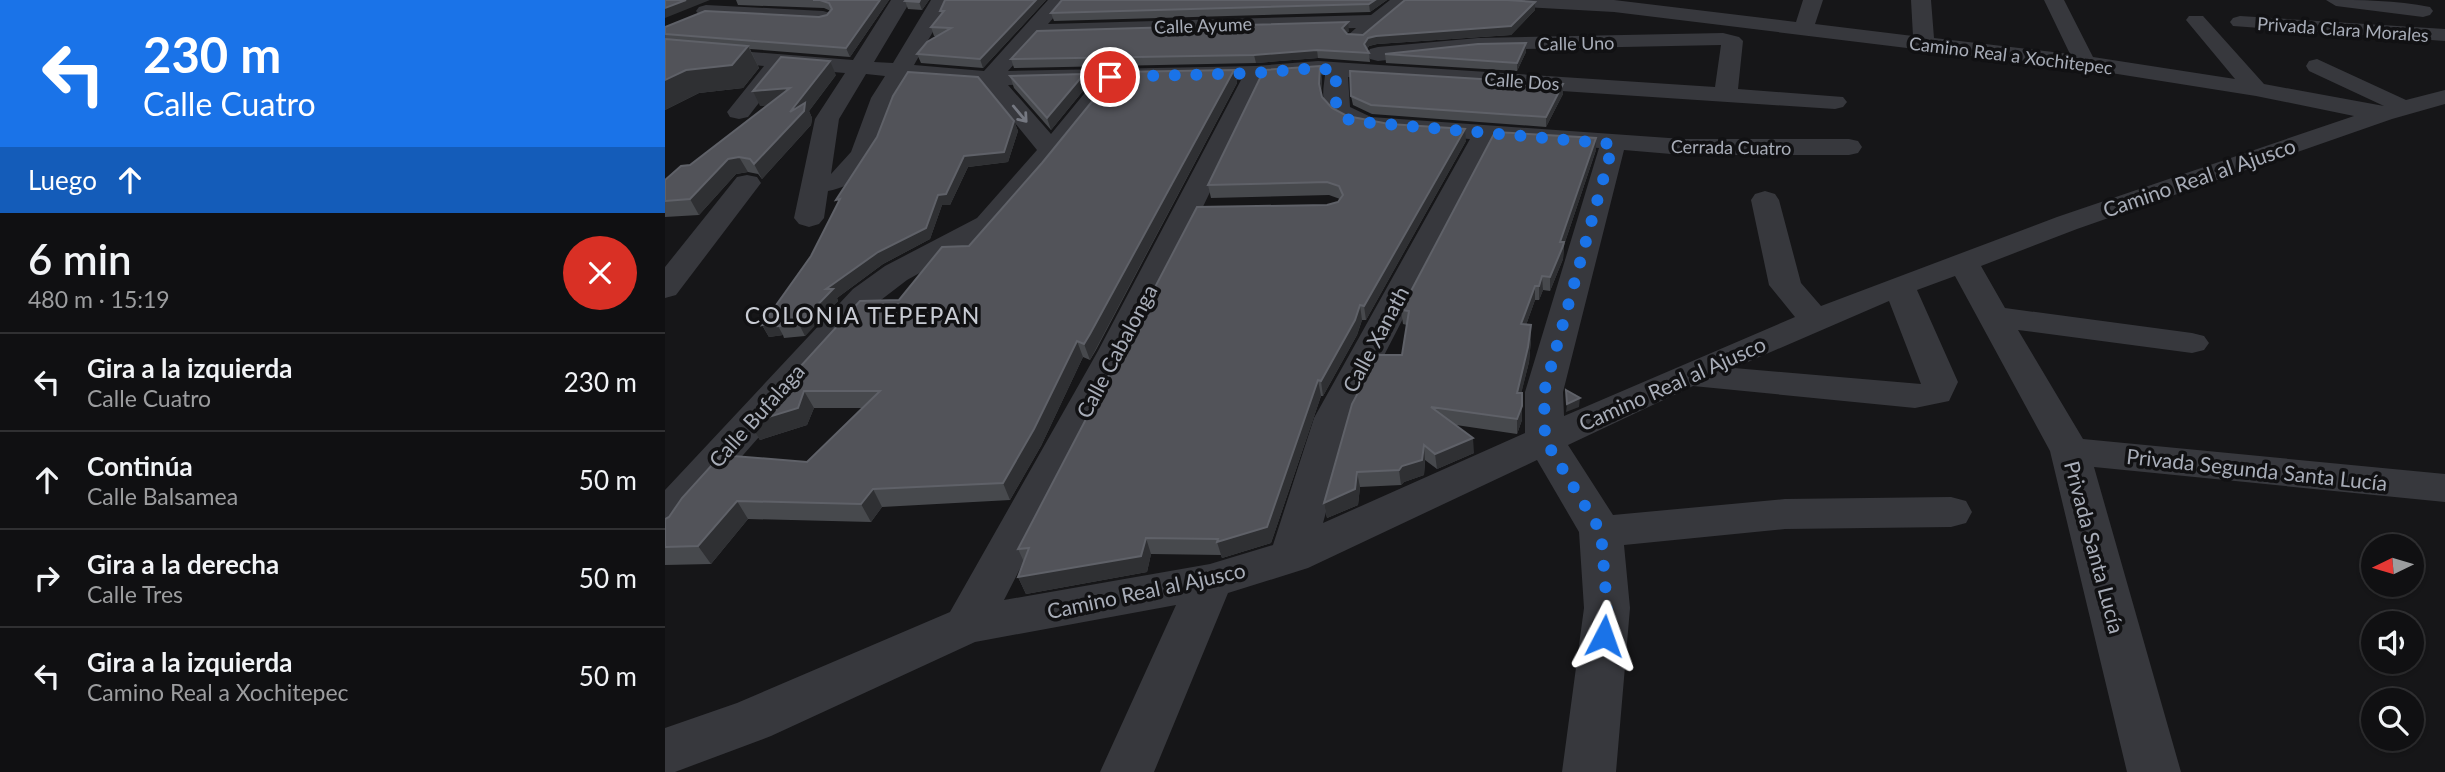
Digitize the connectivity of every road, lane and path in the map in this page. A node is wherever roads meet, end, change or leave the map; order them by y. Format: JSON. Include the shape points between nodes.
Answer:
{"nodes":[{"id":1,"x":733,"y":0,"type":"edge"},
{"id":2,"x":901,"y":0,"type":"edge"},
{"id":3,"x":941,"y":0,"type":"edge"},
{"id":4,"x":1059,"y":0,"type":"edge"},
{"id":5,"x":1402,"y":0,"type":"edge"},
{"id":6,"x":1508,"y":0,"type":"edge"},
{"id":7,"x":1513,"y":0,"type":"edge"},
{"id":8,"x":1813,"y":0,"type":"edge"},
{"id":9,"x":1921,"y":0,"type":"edge"},
{"id":10,"x":2054,"y":0,"type":"edge"},
{"id":11,"x":2336,"y":0,"type":"edge"},
{"id":12,"x":1640,"y":5,"type":"edge"},
{"id":13,"x":706,"y":11,"type":"junction"},
{"id":14,"x":2445,"y":14,"type":"edge"},
{"id":15,"x":823,"y":17,"type":"edge"},
{"id":16,"x":685,"y":20,"type":"edge"},
{"id":17,"x":2196,"y":20,"type":"dead end"},
{"id":18,"x":1374,"y":21,"type":"junction"},
{"id":19,"x":2240,"y":22,"type":"dead end"},
{"id":20,"x":1803,"y":30,"type":"junction"},
{"id":21,"x":1031,"y":31,"type":"junction"},
{"id":22,"x":2445,"y":35,"type":"edge"},
{"id":23,"x":1606,"y":43,"type":"junction"},
{"id":24,"x":915,"y":44,"type":"junction"},
{"id":25,"x":1478,"y":44,"type":"junction"},
{"id":26,"x":1924,"y":45,"type":"junction"},
{"id":27,"x":665,"y":51,"type":"edge"},
{"id":28,"x":865,"y":57,"type":"junction"},
{"id":29,"x":781,"y":60,"type":"junction"},
{"id":30,"x":665,"y":62,"type":"edge"},
{"id":31,"x":2085,"y":63,"type":"junction"},
{"id":32,"x":721,"y":65,"type":"edge"},
{"id":33,"x":1330,"y":65,"type":"junction"},
{"id":34,"x":2317,"y":66,"type":"dead end"},
{"id":35,"x":900,"y":71,"type":"junction"},
{"id":36,"x":1256,"y":73,"type":"junction"},
{"id":37,"x":1110,"y":77,"type":"junction"},
{"id":38,"x":990,"y":78,"type":"junction"},
{"id":39,"x":2256,"y":89,"type":"junction"},
{"id":40,"x":1726,"y":95,"type":"junction"},
{"id":41,"x":2445,"y":97,"type":"edge"},
{"id":42,"x":883,"y":98,"type":"junction"},
{"id":43,"x":836,"y":101,"type":"junction"},
{"id":44,"x":1835,"y":102,"type":"dead end"},
{"id":45,"x":2394,"y":111,"type":"junction"},
{"id":46,"x":739,"y":112,"type":"dead end"},
{"id":47,"x":1486,"y":132,"type":"junction"},
{"id":48,"x":1613,"y":144,"type":"junction"},
{"id":49,"x":1849,"y":147,"type":"dead end"},
{"id":50,"x":1050,"y":149,"type":"junction"},
{"id":51,"x":747,"y":183,"type":"dead end"},
{"id":52,"x":815,"y":184,"type":"junction"},
{"id":53,"x":1765,"y":201,"type":"dead end"},
{"id":54,"x":809,"y":218,"type":"dead end"},
{"id":55,"x":1963,"y":262,"type":"junction"},
{"id":56,"x":666,"y":286,"type":"edge"},
{"id":57,"x":1899,"y":286,"type":"junction"},
{"id":58,"x":1993,"y":316,"type":"junction"},
{"id":59,"x":1815,"y":320,"type":"junction"},
{"id":60,"x":2192,"y":343,"type":"dead end"},
{"id":61,"x":1687,"y":374,"type":"junction"},
{"id":62,"x":1545,"y":440,"type":"junction"},
{"id":63,"x":2070,"y":451,"type":"junction"},
{"id":64,"x":2445,"y":488,"type":"edge"},
{"id":65,"x":675,"y":495,"type":"edge"},
{"id":66,"x":1951,"y":512,"type":"dead end"},
{"id":67,"x":1601,"y":532,"type":"junction"},
{"id":68,"x":1292,"y":556,"type":"junction"},
{"id":69,"x":1210,"y":581,"type":"junction"},
{"id":70,"x":967,"y":625,"type":"junction"},
{"id":71,"x":665,"y":752,"type":"edge"},
{"id":72,"x":1127,"y":772,"type":"edge"},
{"id":73,"x":1589,"y":772,"type":"edge"},
{"id":74,"x":2154,"y":772,"type":"edge"}],
"edges":[{"from":1,"to":13,"type":"street"},
{"from":2,"to":28,"type":"street"},
{"from":3,"to":24,"type":"street"},
{"from":4,"to":21,"type":"street"},
{"from":5,"to":18,"type":"street"},
{"from":6,"to":7,"type":"street","name":"Camino Real a Xochitepec"},
{"from":7,"to":12,"type":"street","name":"Camino Real a Xochitepec"},
{"from":7,"to":25,"type":"street"},
{"from":8,"to":20,"type":"street"},
{"from":9,"to":26,"type":"street"},
{"from":10,"to":31,"type":"street"},
{"from":11,"to":14,"type":"street"},
{"from":12,"to":20,"type":"street","name":"Camino Real a Xochitepec"},
{"from":12,"to":23,"type":"street"},
{"from":13,"to":15,"type":"street"},
{"from":13,"to":16,"type":"street"},
{"from":17,"to":39,"type":"street"},
{"from":18,"to":21,"type":"street","name":"Calle Ayume"},
{"from":18,"to":33,"type":"street"},
{"from":19,"to":22,"type":"street","name":"Privada Clara Morales"},
{"from":20,"to":26,"type":"street","name":"Camino Real a Xochitepec"},
{"from":21,"to":38,"type":"street"},
{"from":23,"to":25,"type":"street","name":"Calle Uno"},
{"from":23,"to":40,"type":"street","name":"Calle Uno","via":[[1732,41]]},
{"from":24,"to":28,"type":"street"},
{"from":24,"to":35,"type":"street"},
{"from":25,"to":33,"type":"street","name":"Calle Uno"},
{"from":26,"to":31,"type":"street","name":"Camino Real a Xochitepec"},
{"from":27,"to":29,"type":"street"},
{"from":28,"to":29,"type":"street"},
{"from":28,"to":35,"type":"street"},
{"from":28,"to":43,"type":"street"},
{"from":29,"to":46,"type":"street"},
{"from":30,"to":32,"type":"street"},
{"from":31,"to":39,"type":"street","name":"Camino Real a Xochitepec"},
{"from":33,"to":36,"type":"street"},
{"from":33,"to":40,"type":"street","name":"Calle Dos"},
{"from":33,"to":47,"type":"street","name":"Cerrada Cuatro","via":[[1336,107],[1351,121]]},
{"from":34,"to":45,"type":"street"},
{"from":35,"to":38,"type":"street"},
{"from":35,"to":42,"type":"street"},
{"from":36,"to":37,"type":"street"},
{"from":36,"to":70,"type":"street","name":"Calle Cabalonga","via":[[1204,210]]},
{"from":37,"to":38,"type":"street"},
{"from":37,"to":50,"type":"street","name":"Calle Bufalaga"},
{"from":38,"to":50,"type":"street","one_way":true},
{"from":39,"to":45,"type":"street","name":"Camino Real a Xochitepec"},
{"from":40,"to":44,"type":"street","name":"Calle Dos"},
{"from":41,"to":45,"type":"street","name":"Camino Real al Ajusco"},
{"from":42,"to":43,"type":"street"},
{"from":42,"to":52,"type":"street","via":[[859,158],[843,178]]},
{"from":43,"to":52,"type":"street","via":[[827,119]]},
{"from":45,"to":55,"type":"street","name":"Camino Real al Ajusco"},
{"from":47,"to":48,"type":"street","name":"Cerrada Cuatro"},
{"from":47,"to":68,"type":"street","name":"Calle Xanath","via":[[1333,418]]},
{"from":48,"to":49,"type":"street","name":"Cerrada Cuatro"},
{"from":48,"to":62,"type":"street","via":[[1544,392]]},
{"from":50,"to":65,"type":"street","name":"Calle Bufalaga","via":[[987,225],[896,273],[865,296]]},
{"from":51,"to":56,"type":"street"},
{"from":52,"to":54,"type":"street"},
{"from":53,"to":59,"type":"street","via":[[1785,285]]},
{"from":55,"to":57,"type":"street","name":"Camino Real al Ajusco"},
{"from":55,"to":58,"type":"street","name":"Privada Santa Lucía"},
{"from":57,"to":59,"type":"street","name":"Camino Real al Ajusco"},
{"from":57,"to":61,"type":"street","via":[[1940,382],[1936,393],[1915,396]]},
{"from":58,"to":60,"type":"street"},
{"from":58,"to":63,"type":"street","name":"Privada Santa Lucía"},
{"from":59,"to":61,"type":"street","name":"Camino Real al Ajusco"},
{"from":61,"to":62,"type":"street","name":"Camino Real al Ajusco"},
{"from":62,"to":67,"type":"street"},
{"from":62,"to":68,"type":"street","name":"Camino Real al Ajusco"},
{"from":63,"to":64,"type":"street","name":"Privada Segunda Santa Lucía"},
{"from":63,"to":74,"type":"street","name":"Privada Santa Lucía"},
{"from":66,"to":67,"type":"street","via":[[1784,514]]},
{"from":67,"to":73,"type":"street","via":[[1607,608]]},
{"from":68,"to":69,"type":"street","name":"Camino Real al Ajusco"},
{"from":69,"to":70,"type":"street","name":"Camino Real al Ajusco"},
{"from":69,"to":72,"type":"street"},
{"from":70,"to":71,"type":"street","name":"Camino Real al Ajusco","via":[[753,720]]}]}
